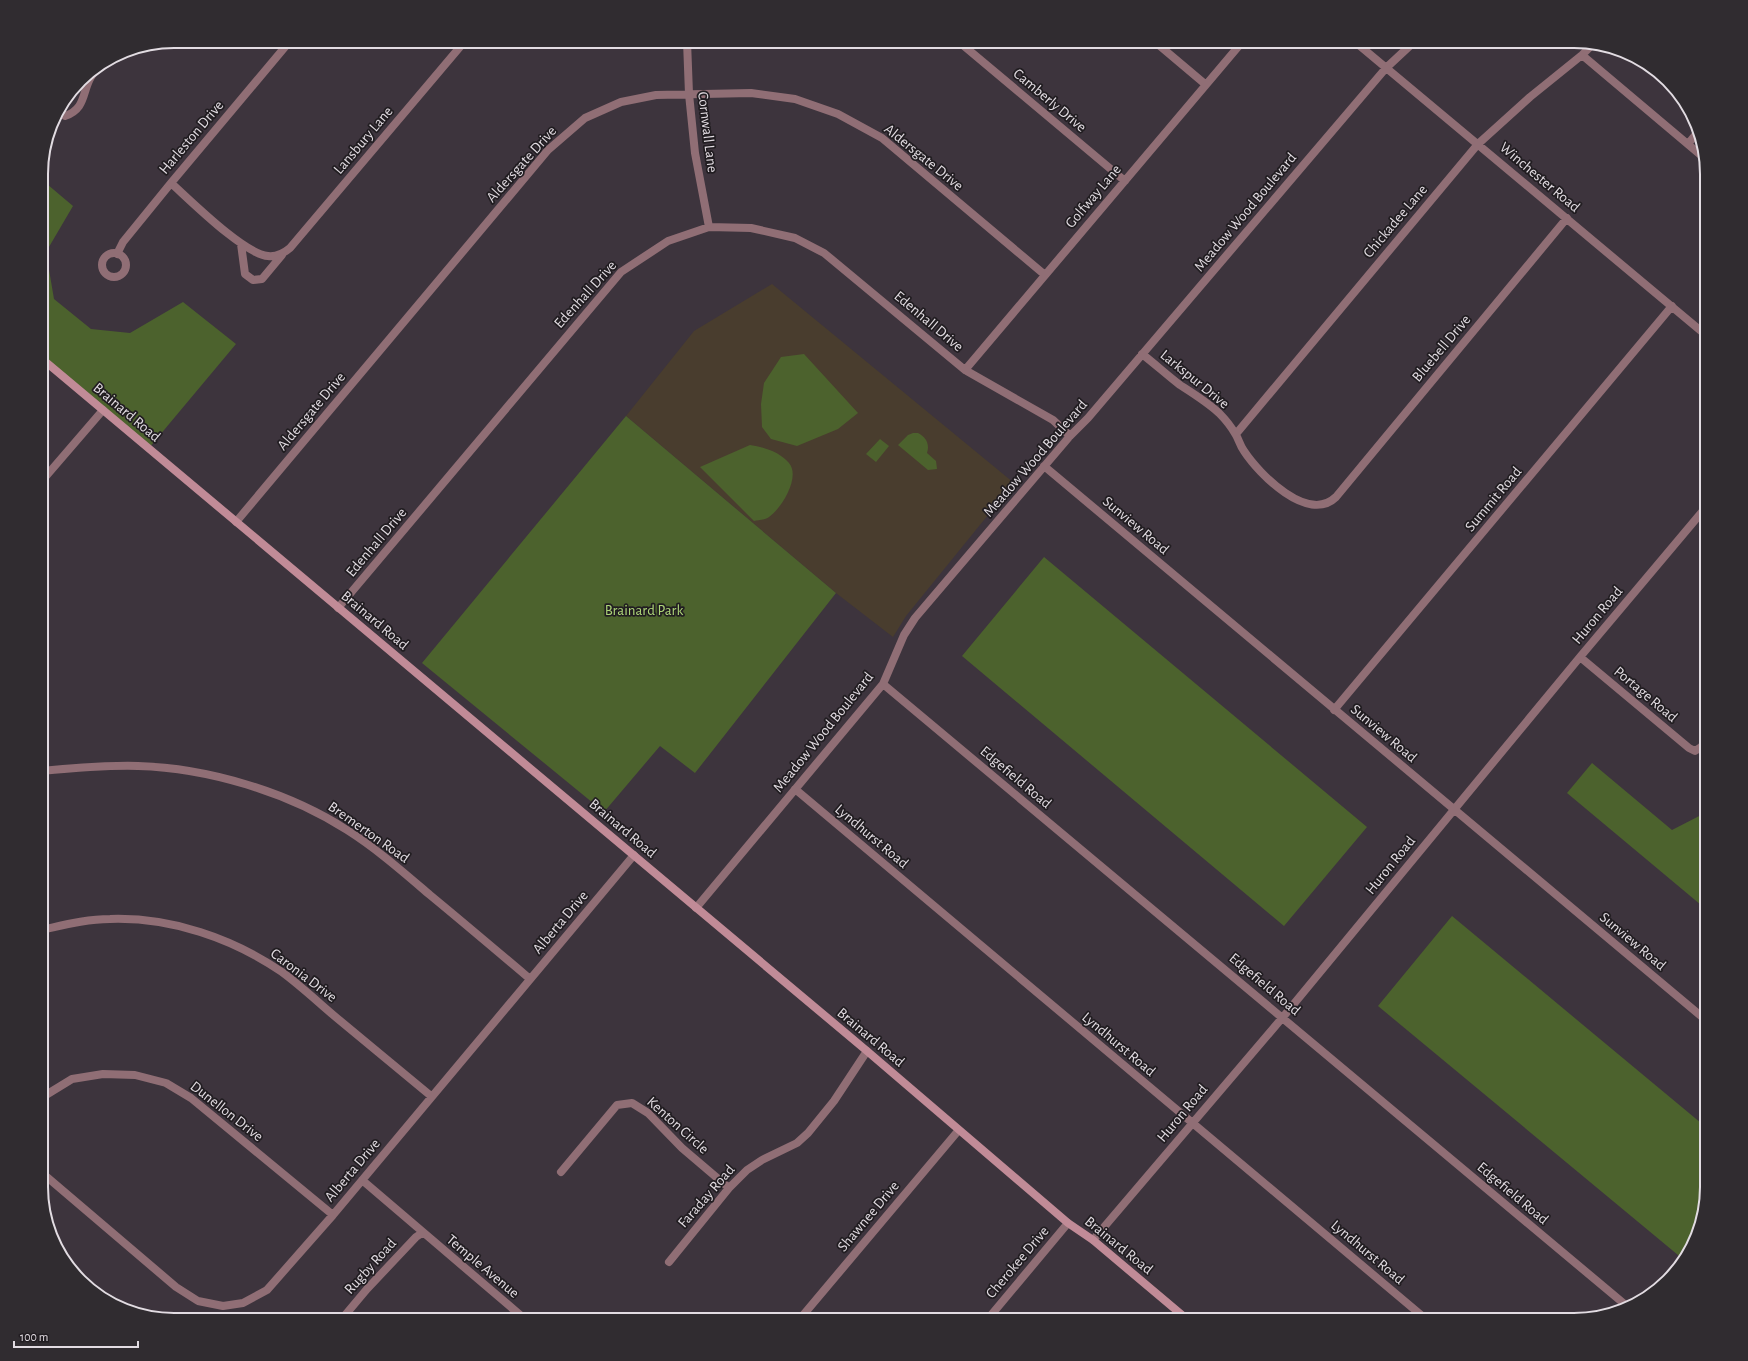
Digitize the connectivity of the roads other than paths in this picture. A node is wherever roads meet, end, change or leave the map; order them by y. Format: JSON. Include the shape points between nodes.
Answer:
{"nodes":[{"id":1,"x":284,"y":48,"type":"edge"},
{"id":2,"x":459,"y":48,"type":"edge"},
{"id":3,"x":687,"y":48,"type":"edge"},
{"id":4,"x":966,"y":48,"type":"edge"},
{"id":5,"x":1162,"y":48,"type":"edge"},
{"id":6,"x":1237,"y":48,"type":"edge"},
{"id":7,"x":1362,"y":48,"type":"edge"},
{"id":8,"x":1407,"y":48,"type":"edge"},
{"id":9,"x":1588,"y":49,"type":"edge"},
{"id":10,"x":1582,"y":55,"type":"junction"},
{"id":11,"x":1386,"y":68,"type":"junction"},
{"id":12,"x":86,"y":84,"type":"edge"},
{"id":13,"x":1205,"y":84,"type":"junction"},
{"id":14,"x":689,"y":94,"type":"junction"},
{"id":15,"x":63,"y":115,"type":"edge"},
{"id":16,"x":1694,"y":136,"type":"edge"},
{"id":17,"x":1478,"y":144,"type":"junction"},
{"id":18,"x":1688,"y":144,"type":"junction"},
{"id":19,"x":1698,"y":153,"type":"edge"},
{"id":20,"x":1125,"y":181,"type":"junction"},
{"id":21,"x":171,"y":183,"type":"junction"},
{"id":22,"x":1567,"y":218,"type":"junction"},
{"id":23,"x":709,"y":226,"type":"junction"},
{"id":24,"x":241,"y":244,"type":"junction"},
{"id":25,"x":117,"y":254,"type":"dead end"},
{"id":26,"x":282,"y":255,"type":"junction"},
{"id":27,"x":270,"y":257,"type":"junction"},
{"id":28,"x":274,"y":265,"type":"junction"},
{"id":29,"x":1045,"y":275,"type":"junction"},
{"id":30,"x":1672,"y":306,"type":"junction"},
{"id":31,"x":1700,"y":330,"type":"edge"},
{"id":32,"x":1142,"y":354,"type":"junction"},
{"id":33,"x":48,"y":364,"type":"edge"},
{"id":34,"x":966,"y":370,"type":"junction"},
{"id":35,"x":103,"y":410,"type":"junction"},
{"id":36,"x":1236,"y":434,"type":"junction"},
{"id":37,"x":1070,"y":436,"type":"junction"},
{"id":38,"x":1044,"y":466,"type":"junction"},
{"id":39,"x":48,"y":474,"type":"edge"},
{"id":40,"x":1336,"y":497,"type":"joint"},
{"id":41,"x":1700,"y":514,"type":"edge"},
{"id":42,"x":236,"y":522,"type":"junction"},
{"id":43,"x":338,"y":608,"type":"junction"},
{"id":44,"x":1580,"y":657,"type":"junction"},
{"id":45,"x":883,"y":684,"type":"junction"},
{"id":46,"x":1334,"y":710,"type":"junction"},
{"id":47,"x":1700,"y":748,"type":"edge"},
{"id":48,"x":48,"y":771,"type":"edge"},
{"id":49,"x":795,"y":789,"type":"junction"},
{"id":50,"x":1454,"y":809,"type":"junction"},
{"id":51,"x":634,"y":855,"type":"junction"},
{"id":52,"x":696,"y":908,"type":"junction"},
{"id":53,"x":48,"y":928,"type":"edge"},
{"id":54,"x":530,"y":979,"type":"junction"},
{"id":55,"x":1700,"y":1015,"type":"edge"},
{"id":56,"x":1283,"y":1017,"type":"junction"},
{"id":57,"x":867,"y":1051,"type":"junction"},
{"id":58,"x":48,"y":1094,"type":"edge"},
{"id":59,"x":431,"y":1096,"type":"junction"},
{"id":60,"x":1191,"y":1123,"type":"junction"},
{"id":61,"x":958,"y":1130,"type":"junction"},
{"id":62,"x":561,"y":1172,"type":"dead end"},
{"id":63,"x":48,"y":1178,"type":"edge"},
{"id":64,"x":362,"y":1180,"type":"junction"},
{"id":65,"x":729,"y":1188,"type":"junction"},
{"id":66,"x":333,"y":1215,"type":"junction"},
{"id":67,"x":1068,"y":1223,"type":"junction"},
{"id":68,"x":422,"y":1233,"type":"junction"},
{"id":69,"x":1093,"y":1240,"type":"junction"},
{"id":70,"x":669,"y":1262,"type":"dead end"},
{"id":71,"x":1623,"y":1303,"type":"edge"},
{"id":72,"x":347,"y":1313,"type":"edge"},
{"id":73,"x":518,"y":1313,"type":"edge"},
{"id":74,"x":805,"y":1313,"type":"edge"},
{"id":75,"x":992,"y":1313,"type":"edge"},
{"id":76,"x":1173,"y":1313,"type":"edge"},
{"id":77,"x":1419,"y":1313,"type":"edge"}],
"edges":[{"from":1,"to":21,"type":"street","name":"Harleston Drive"},
{"from":2,"to":26,"type":"street","name":"Lansbury Lane"},
{"from":3,"to":14,"type":"street","name":"Cornwall Lane"},
{"from":4,"to":20,"type":"street","name":"Camberly Drive"},
{"from":5,"to":13,"type":"street"},
{"from":6,"to":13,"type":"street","name":"Golfway Lane"},
{"from":7,"to":11,"type":"street","name":"Winchester Road"},
{"from":8,"to":11,"type":"street","name":"Meadow Wood Boulevard"},
{"from":9,"to":10,"type":"street","name":"Chickadee Lane"},
{"from":10,"to":17,"type":"street","name":"Chickadee Lane","via":[[1530,96]]},
{"from":10,"to":18,"type":"street"},
{"from":11,"to":17,"type":"street","name":"Winchester Road"},
{"from":11,"to":32,"type":"street","name":"Meadow Wood Boulevard"},
{"from":12,"to":15,"type":"street","via":[[84,98],[78,108],[73,113]]},
{"from":13,"to":20,"type":"street","name":"Golfway Lane"},
{"from":14,"to":23,"type":"street","name":"Cornwall Lane","via":[[695,153]]},
{"from":14,"to":29,"type":"street","name":"Aldersgate Drive","via":[[751,93],[795,99],[838,114],[882,138]]},
{"from":14,"to":42,"type":"street","name":"Aldersgate Drive","via":[[656,95],[621,102],[585,118],[548,150]]},
{"from":16,"to":18,"type":"street"},
{"from":17,"to":22,"type":"street","name":"Winchester Road"},
{"from":17,"to":36,"type":"street","name":"Chickadee Lane"},
{"from":18,"to":19,"type":"street"},
{"from":20,"to":29,"type":"street","name":"Golfway Lane"},
{"from":21,"to":24,"type":"street"},
{"from":21,"to":25,"type":"street","name":"Harleston Drive","via":[[123,242]]},
{"from":22,"to":30,"type":"street","name":"Winchester Road"},
{"from":22,"to":40,"type":"street","name":"Bluebell Drive"},
{"from":23,"to":34,"type":"street","name":"Edenhall Drive","via":[[750,228],[795,238],[824,253]]},
{"from":23,"to":43,"type":"street","name":"Edenhall Drive","via":[[668,241],[621,272]]},
{"from":24,"to":27,"type":"street","via":[[260,255]]},
{"from":24,"to":28,"type":"street","name":"Lansbury Lane","via":[[244,269],[248,278],[262,279]]},
{"from":26,"to":27,"type":"street"},
{"from":26,"to":28,"type":"street","name":"Lansbury Lane"},
{"from":27,"to":28,"type":"street"},
{"from":29,"to":34,"type":"street","name":"Golfway Lane"},
{"from":30,"to":31,"type":"street","name":"Winchester Road"},
{"from":30,"to":46,"type":"street","name":"Summit Road"},
{"from":32,"to":36,"type":"street","name":"Larkspur Drive","via":[[1221,414]]},
{"from":32,"to":37,"type":"street","name":"Meadow Wood Boulevard"},
{"from":33,"to":35,"type":"main road","name":"Brainard Road"},
{"from":34,"to":37,"type":"street","name":"Edenhall Drive","via":[[1053,420]]},
{"from":35,"to":39,"type":"street"},
{"from":35,"to":42,"type":"main road","name":"Brainard Road"},
{"from":36,"to":40,"type":"street","name":"Larkspur Drive","via":[[1242,450],[1256,468],[1285,492],[1315,505],[1325,504]]},
{"from":37,"to":38,"type":"street","name":"Meadow Wood Boulevard"},
{"from":38,"to":45,"type":"street","name":"Meadow Wood Boulevard","via":[[915,618],[904,635]]},
{"from":38,"to":46,"type":"street","name":"Sunview Road"},
{"from":41,"to":44,"type":"street","name":"Huron Road"},
{"from":42,"to":43,"type":"main road","name":"Brainard Road"},
{"from":43,"to":51,"type":"main road","name":"Brainard Road"},
{"from":44,"to":47,"type":"street","name":"Portage Road","via":[[1689,748],[1695,751]]},
{"from":44,"to":50,"type":"street","name":"Huron Road"},
{"from":45,"to":49,"type":"street","name":"Meadow Wood Boulevard"},
{"from":45,"to":56,"type":"street","name":"Edgefield Road"},
{"from":46,"to":50,"type":"street","name":"Sunview Road"},
{"from":48,"to":54,"type":"street","name":"Bremerton Road","via":[[85,766],[139,766],[188,771],[272,793],[310,809],[346,829],[380,853]]},
{"from":49,"to":52,"type":"street","name":"Meadow Wood Boulevard"},
{"from":49,"to":60,"type":"street","name":"Lyndhurst Road"},
{"from":50,"to":55,"type":"street","name":"Sunview Road"},
{"from":50,"to":56,"type":"street","name":"Huron Road"},
{"from":51,"to":52,"type":"main road","name":"Brainard Road"},
{"from":51,"to":54,"type":"street","name":"Alberta Drive"},
{"from":52,"to":57,"type":"main road","name":"Brainard Road"},
{"from":53,"to":59,"type":"street","name":"Caronia Drive","via":[[73,922],[110,919],[147,921],[185,927],[219,938],[282,972]]},
{"from":54,"to":59,"type":"street","name":"Alberta Drive"},
{"from":56,"to":60,"type":"street","name":"Huron Road"},
{"from":56,"to":71,"type":"street","name":"Edgefield Road"},
{"from":57,"to":61,"type":"main road","name":"Brainard Road"},
{"from":57,"to":65,"type":"street","name":"Faraday Road","via":[[834,1101],[808,1133],[797,1143],[747,1170]]},
{"from":58,"to":66,"type":"street","name":"Dunellon Drive","via":[[72,1079],[103,1074],[135,1075],[166,1083],[191,1098]]},
{"from":59,"to":64,"type":"street","name":"Alberta Drive"},
{"from":60,"to":69,"type":"street","name":"Huron Road"},
{"from":60,"to":77,"type":"street","name":"Lyndhurst Road"},
{"from":61,"to":67,"type":"main road","name":"Brainard Road"},
{"from":61,"to":74,"type":"street","name":"Shawnee Drive"},
{"from":62,"to":65,"type":"street","name":"Kenton Circle","via":[[617,1105],[632,1103],[648,1113],[682,1148]]},
{"from":63,"to":66,"type":"street","name":"Alberta Drive","via":[[176,1287],[198,1301],[223,1306],[243,1303],[267,1290]]},
{"from":64,"to":66,"type":"street","name":"Alberta Drive"},
{"from":64,"to":68,"type":"street","name":"Temple Avenue"},
{"from":65,"to":70,"type":"street","name":"Faraday Road"},
{"from":67,"to":69,"type":"main road","name":"Brainard Road"},
{"from":67,"to":75,"type":"street","name":"Cherokee Drive"},
{"from":68,"to":72,"type":"street","name":"Rugby Road"},
{"from":68,"to":73,"type":"street","name":"Temple Avenue"},
{"from":69,"to":76,"type":"main road","name":"Brainard Road"}]}
